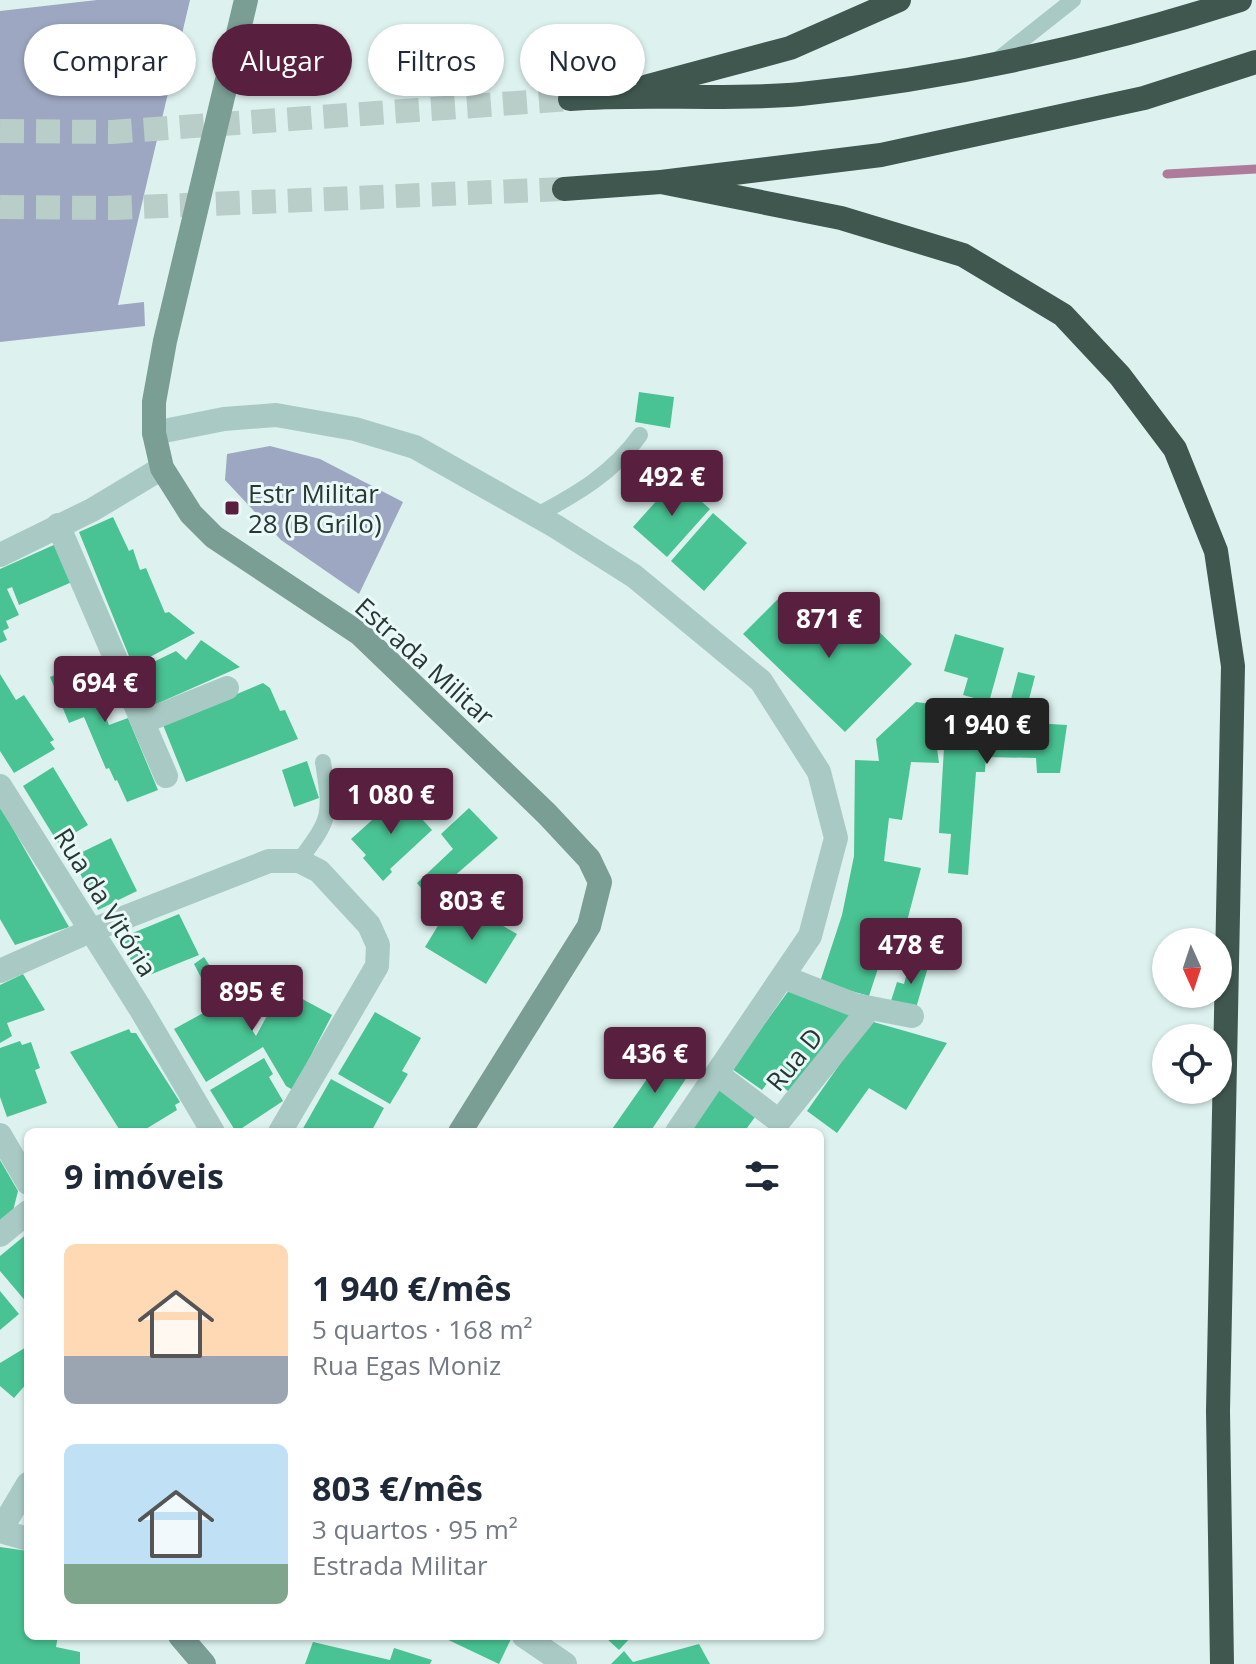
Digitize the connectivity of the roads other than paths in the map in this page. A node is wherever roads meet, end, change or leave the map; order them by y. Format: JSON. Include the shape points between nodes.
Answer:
{"nodes":[{"id":1,"x":246,"y":0,"type":"edge"},
{"id":2,"x":899,"y":0,"type":"edge"},
{"id":3,"x":1073,"y":0,"type":"edge"},
{"id":4,"x":1240,"y":0,"type":"edge"},
{"id":5,"x":1256,"y":62,"type":"edge"},
{"id":6,"x":991,"y":64,"type":"junction"},
{"id":7,"x":645,"y":86,"type":"edge"},
{"id":8,"x":608,"y":96,"type":"edge"},
{"id":9,"x":645,"y":96,"type":"edge"},
{"id":10,"x":570,"y":99,"type":"tunnel mouth"},
{"id":11,"x":661,"y":182,"type":"junction"},
{"id":12,"x":564,"y":189,"type":"tunnel mouth"},
{"id":13,"x":154,"y":433,"type":"junction"},
{"id":14,"x":640,"y":435,"type":"dead end"},
{"id":15,"x":162,"y":468,"type":"junction"},
{"id":16,"x":537,"y":515,"type":"junction"},
{"id":17,"x":58,"y":525,"type":"junction"},
{"id":18,"x":0,"y":555,"type":"edge"},
{"id":19,"x":227,"y":688,"type":"dead end"},
{"id":20,"x":143,"y":722,"type":"junction"},
{"id":21,"x":323,"y":762,"type":"dead end"},
{"id":22,"x":166,"y":776,"type":"dead end"},
{"id":23,"x":0,"y":786,"type":"edge"},
{"id":24,"x":299,"y":861,"type":"junction"},
{"id":25,"x":90,"y":931,"type":"junction"},
{"id":26,"x":0,"y":971,"type":"edge"},
{"id":27,"x":783,"y":977,"type":"junction"},
{"id":28,"x":870,"y":1008,"type":"junction"},
{"id":29,"x":912,"y":1016,"type":"dead end"},
{"id":30,"x":717,"y":1074,"type":"junction"},
{"id":31,"x":211,"y":1128,"type":"edge"},
{"id":32,"x":282,"y":1128,"type":"edge"},
{"id":33,"x":463,"y":1128,"type":"edge"},
{"id":34,"x":680,"y":1128,"type":"edge"},
{"id":35,"x":0,"y":1135,"type":"edge"},
{"id":36,"x":24,"y":1176,"type":"edge"},
{"id":37,"x":24,"y":1215,"type":"edge"},
{"id":38,"x":0,"y":1235,"type":"edge"},
{"id":39,"x":24,"y":1491,"type":"edge"},
{"id":40,"x":0,"y":1531,"type":"edge"},
{"id":41,"x":24,"y":1538,"type":"edge"},
{"id":42,"x":183,"y":1640,"type":"edge"},
{"id":43,"x":530,"y":1640,"type":"edge"},
{"id":44,"x":204,"y":1664,"type":"edge"},
{"id":45,"x":565,"y":1664,"type":"edge"},
{"id":46,"x":1222,"y":1664,"type":"edge"}],
"edges":[{"from":1,"to":13,"type":"street","name":"Estrada Militar","via":[[165,341]]},
{"from":2,"to":7,"type":"highway","via":[[790,48]]},
{"from":3,"to":6,"type":"lane"},
{"from":4,"to":6,"type":"highway","via":[[1133,32]]},
{"from":5,"to":11,"type":"highway","via":[[1144,98],[881,155]]},
{"from":6,"to":9,"type":"highway","via":[[798,94]]},
{"from":8,"to":10,"type":"highway"},
{"from":11,"to":12,"type":"highway"},
{"from":11,"to":46,"type":"highway","via":[[841,218],[963,255],[1063,315],[1120,376],[1175,449],[1216,551],[1233,666],[1218,1411]]},
{"from":13,"to":15,"type":"street","name":"Estrada Militar"},
{"from":13,"to":16,"type":"street","via":[[276,415],[355,429],[415,447]]},
{"from":14,"to":16,"type":"lane","via":[[601,478]]},
{"from":15,"to":17,"type":"street"},
{"from":15,"to":33,"type":"street","name":"Estrada Militar","via":[[191,514],[214,537],[360,634],[547,814],[589,859],[600,882],[589,926]]},
{"from":16,"to":27,"type":"street","via":[[634,576],[761,681],[819,772],[836,838],[810,936]]},
{"from":17,"to":18,"type":"street"},
{"from":17,"to":20,"type":"street"},
{"from":19,"to":20,"type":"street"},
{"from":20,"to":22,"type":"street"},
{"from":21,"to":24,"type":"lane","via":[[330,809]]},
{"from":23,"to":25,"type":"street","name":"Rua da Vitória"},
{"from":24,"to":25,"type":"street","via":[[269,861]]},
{"from":24,"to":32,"type":"street","via":[[319,871],[369,925],[378,945],[377,966]]},
{"from":25,"to":26,"type":"street"},
{"from":25,"to":31,"type":"street","name":"Rua da Vitória"},
{"from":27,"to":28,"type":"street"},
{"from":27,"to":30,"type":"street"},
{"from":28,"to":29,"type":"street"},
{"from":28,"to":30,"type":"street","name":"Rua D","via":[[779,1121]]},
{"from":30,"to":34,"type":"street"},
{"from":35,"to":36,"type":"street"},
{"from":37,"to":38,"type":"street"},
{"from":39,"to":40,"type":"street"},
{"from":40,"to":41,"type":"street"},
{"from":42,"to":44,"type":"street"},
{"from":43,"to":45,"type":"street"}]}
